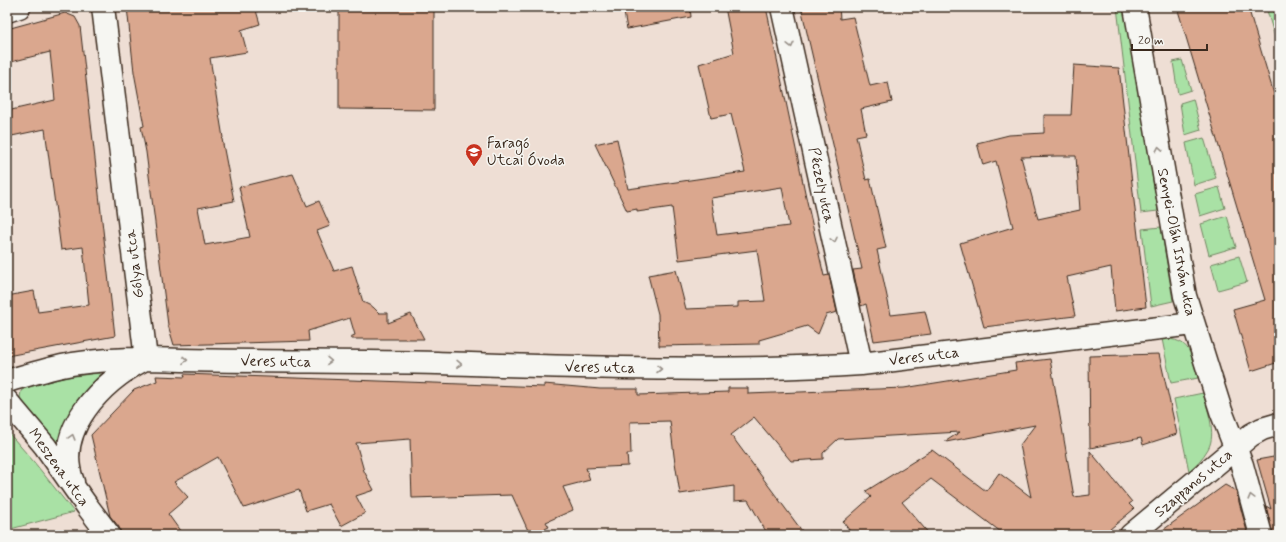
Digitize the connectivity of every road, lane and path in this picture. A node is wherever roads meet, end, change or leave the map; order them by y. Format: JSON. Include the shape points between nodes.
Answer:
{"nodes":[{"id":1,"x":19,"y":7,"type":"edge"},
{"id":2,"x":103,"y":7,"type":"edge"},
{"id":3,"x":782,"y":7,"type":"edge"},
{"id":4,"x":1135,"y":7,"type":"edge"},
{"id":5,"x":7,"y":11,"type":"edge"},
{"id":6,"x":1193,"y":324,"type":"junction"},
{"id":7,"x":146,"y":359,"type":"junction"},
{"id":8,"x":861,"y":364,"type":"junction"},
{"id":9,"x":7,"y":381,"type":"edge"},
{"id":10,"x":7,"y":401,"type":"edge"},
{"id":11,"x":1279,"y":424,"type":"edge"},
{"id":12,"x":1236,"y":447,"type":"junction"},
{"id":13,"x":75,"y":488,"type":"junction"},
{"id":14,"x":109,"y":535,"type":"edge"},
{"id":15,"x":1131,"y":535,"type":"edge"},
{"id":16,"x":1261,"y":535,"type":"edge"}],
"edges":[{"from":1,"to":5,"type":"street"},
{"from":2,"to":7,"type":"street","name":"Gólya utca"},
{"from":3,"to":8,"type":"street","name":"Péczely utca","one_way":true},
{"from":6,"to":4,"type":"street","name":"Senyei-Oláh István utca","one_way":true,"via":[[1183,286]]},
{"from":6,"to":8,"type":"street","name":"Veres utca"},
{"from":6,"to":12,"type":"street","name":"Senyei-Oláh István utca","via":[[1221,411]]},
{"from":7,"to":8,"type":"street","name":"Veres utca","one_way":true,"via":[[658,369]]},
{"from":7,"to":9,"type":"street","name":"Veres utca","via":[[72,364]]},
{"from":13,"to":7,"type":"street","one_way":true,"via":[[70,474],[68,454],[74,428],[81,414],[110,382]]},
{"from":10,"to":13,"type":"street","name":"Meszena utca","via":[[45,446]]},
{"from":11,"to":12,"type":"street","via":[[1258,430]]},
{"from":12,"to":15,"type":"street","name":"Szappanos utca"},
{"from":16,"to":12,"type":"street","name":"Senyei-Oláh István utca","one_way":true},
{"from":13,"to":14,"type":"street","name":"Meszena utca"}]}
